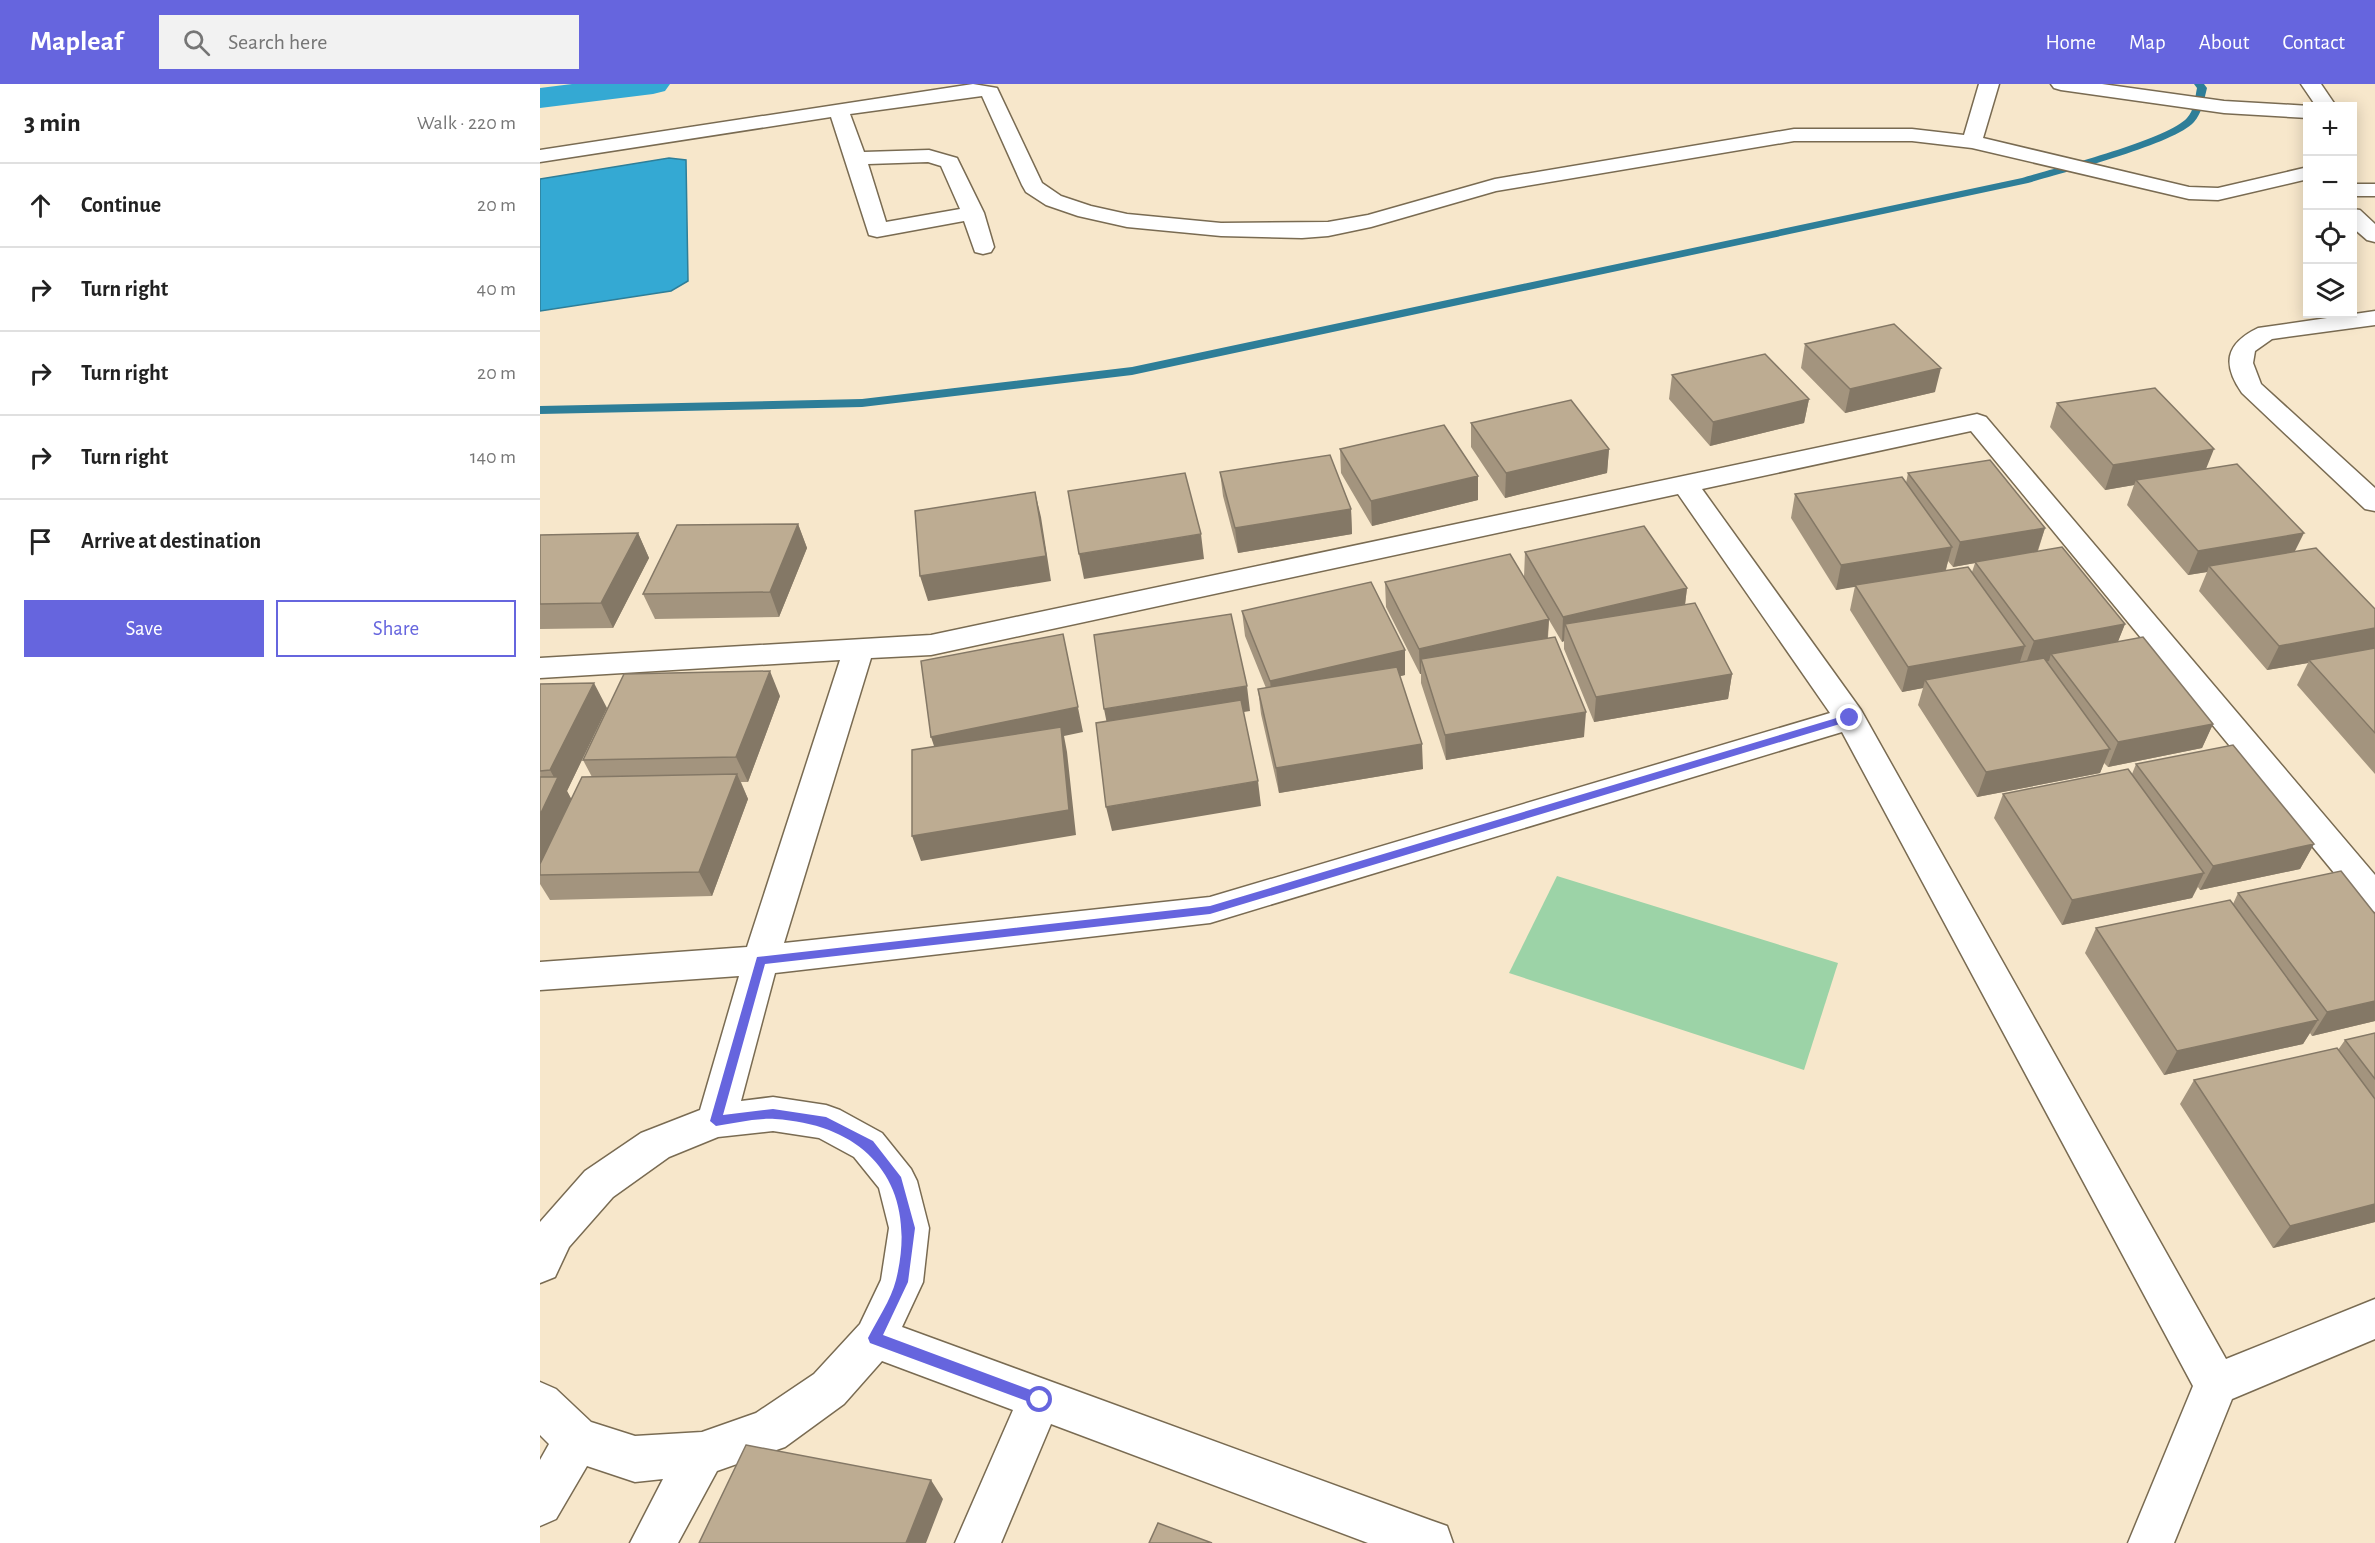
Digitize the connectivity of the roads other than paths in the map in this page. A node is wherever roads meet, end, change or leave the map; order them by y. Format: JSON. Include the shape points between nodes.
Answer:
{"nodes":[{"id":1,"x":1989,"y":84,"type":"edge"},
{"id":2,"x":2061,"y":84,"type":"edge"},
{"id":3,"x":2311,"y":84,"type":"edge"},
{"id":4,"x":2323,"y":102,"type":"edge"},
{"id":5,"x":839,"y":111,"type":"junction"},
{"id":6,"x":2303,"y":112,"type":"edge"},
{"id":7,"x":1972,"y":142,"type":"junction"},
{"id":8,"x":540,"y":156,"type":"edge"},
{"id":9,"x":856,"y":158,"type":"junction"},
{"id":10,"x":2303,"y":174,"type":"edge"},
{"id":11,"x":2357,"y":190,"type":"edge"},
{"id":12,"x":2375,"y":190,"type":"edge"},
{"id":13,"x":973,"y":213,"type":"junction"},
{"id":14,"x":2357,"y":219,"type":"edge"},
{"id":15,"x":2375,"y":235,"type":"edge"},
{"id":16,"x":984,"y":247,"type":"dead end"},
{"id":17,"x":2375,"y":318,"type":"edge"},
{"id":18,"x":1685,"y":484,"type":"junction"},
{"id":19,"x":2375,"y":503,"type":"edge"},
{"id":20,"x":859,"y":649,"type":"junction"},
{"id":21,"x":540,"y":668,"type":"edge"},
{"id":22,"x":1850,"y":718,"type":"junction"},
{"id":23,"x":2375,"y":899,"type":"edge"},
{"id":24,"x":760,"y":960,"type":"junction"},
{"id":25,"x":540,"y":976,"type":"edge"},
{"id":26,"x":716,"y":1121,"type":"junction"},
{"id":27,"x":540,"y":1264,"type":"edge"},
{"id":28,"x":2375,"y":1319,"type":"edge"},
{"id":29,"x":875,"y":1338,"type":"junction"},
{"id":30,"x":2216,"y":1384,"type":"junction"},
{"id":31,"x":1040,"y":1400,"type":"junction"},
{"id":32,"x":540,"y":1404,"type":"edge"},
{"id":33,"x":577,"y":1440,"type":"junction"},
{"id":34,"x":702,"y":1454,"type":"junction"},
{"id":35,"x":540,"y":1503,"type":"edge"},
{"id":36,"x":653,"y":1543,"type":"edge"},
{"id":37,"x":978,"y":1543,"type":"edge"},
{"id":38,"x":1430,"y":1543,"type":"edge"},
{"id":39,"x":2151,"y":1543,"type":"edge"}],
"edges":[{"from":1,"to":7,"type":"street"},
{"from":2,"to":6,"type":"street","via":[[2224,106]]},
{"from":3,"to":4,"type":"street"},
{"from":5,"to":7,"type":"street","via":[[978,89],[990,92],[1034,187],[1049,198],[1081,210],[1140,222],[1258,232],[1328,229],[1432,205],[1496,184],[1794,135],[1912,135]]},
{"from":5,"to":8,"type":"street"},
{"from":5,"to":9,"type":"street"},
{"from":7,"to":10,"type":"street","via":[[2189,193],[2218,194]]},
{"from":9,"to":13,"type":"street","via":[[929,156],[950,162]]},
{"from":9,"to":13,"type":"street","via":[[877,230]]},
{"from":11,"to":12,"type":"street"},
{"from":13,"to":16,"type":"street"},
{"from":14,"to":15,"type":"street"},
{"from":17,"to":19,"type":"street","via":[[2266,333],[2250,339],[2241,353],[2241,372],[2251,388]]},
{"from":18,"to":20,"type":"street","via":[[931,645]]},
{"from":18,"to":22,"type":"street"},
{"from":18,"to":23,"type":"street","via":[[1977,422]]},
{"from":20,"to":21,"type":"street"},
{"from":20,"to":24,"type":"street"},
{"from":22,"to":24,"type":"street","via":[[1210,910]]},
{"from":22,"to":30,"type":"street"},
{"from":24,"to":25,"type":"street"},
{"from":24,"to":26,"type":"street"},
{"from":26,"to":27,"type":"street","via":[[655,1145],[599,1184],[555,1234]]},
{"from":26,"to":29,"type":"street","via":[[773,1114],[826,1122],[868,1145],[897,1181],[909,1228],[902,1282]]},
{"from":28,"to":30,"type":"street"},
{"from":29,"to":31,"type":"street"},
{"from":29,"to":34,"type":"street","via":[[829,1389],[769,1431]]},
{"from":30,"to":39,"type":"street"},
{"from":31,"to":37,"type":"street"},
{"from":31,"to":38,"type":"street"},
{"from":32,"to":33,"type":"street"},
{"from":33,"to":34,"type":"street","via":[[635,1459]]},
{"from":33,"to":35,"type":"street"},
{"from":34,"to":36,"type":"street"}]}
